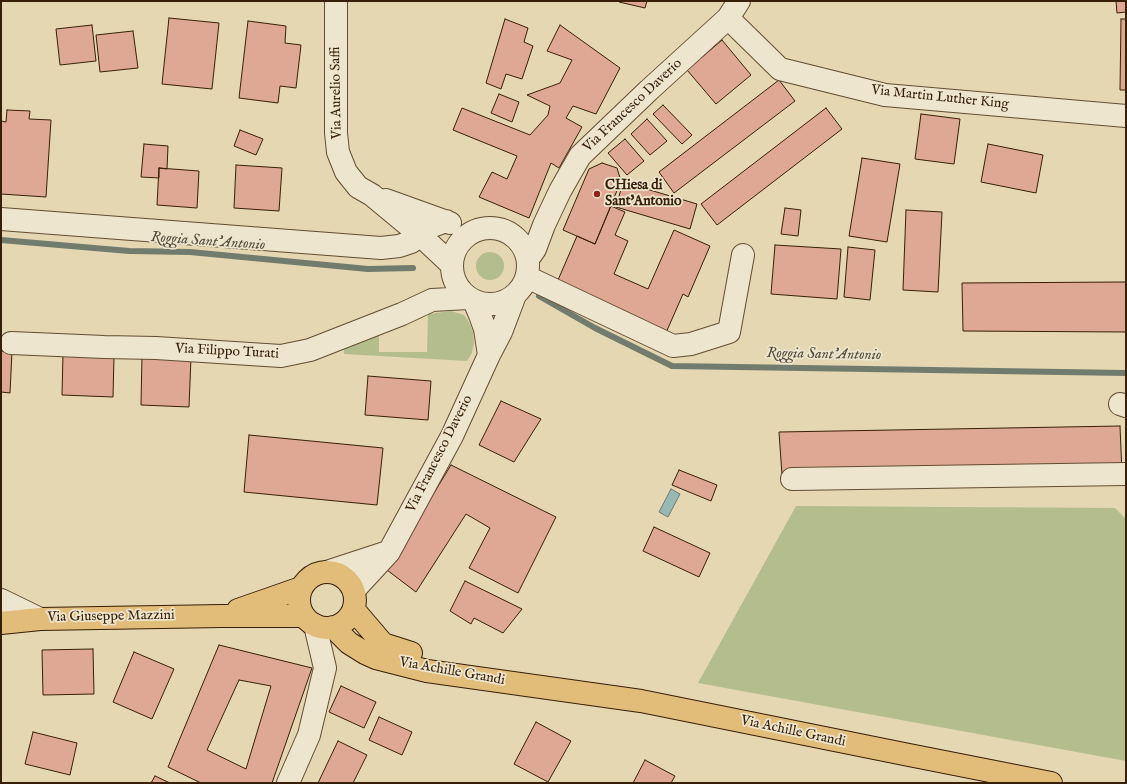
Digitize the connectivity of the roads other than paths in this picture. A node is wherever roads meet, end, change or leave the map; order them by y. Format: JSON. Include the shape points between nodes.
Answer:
{"nodes":[{"id":1,"x":336,"y":1,"type":"edge"},
{"id":2,"x":734,"y":9,"type":"edge"},
{"id":3,"x":1126,"y":116,"type":"edge"},
{"id":4,"x":372,"y":195,"type":"junction"},
{"id":5,"x":1,"y":219,"type":"edge"},
{"id":6,"x":446,"y":221,"type":"junction"},
{"id":7,"x":544,"y":225,"type":"junction"},
{"id":8,"x":475,"y":231,"type":"junction"},
{"id":9,"x":419,"y":234,"type":"junction"},
{"id":10,"x":515,"y":237,"type":"junction"},
{"id":11,"x":743,"y":255,"type":"dead end"},
{"id":12,"x":527,"y":268,"type":"junction"},
{"id":13,"x":452,"y":270,"type":"junction"},
{"id":14,"x":515,"y":295,"type":"junction"},
{"id":15,"x":471,"y":299,"type":"junction"},
{"id":16,"x":432,"y":300,"type":"junction"},
{"id":17,"x":11,"y":343,"type":"dead end"},
{"id":18,"x":489,"y":355,"type":"junction"},
{"id":19,"x":1126,"y":474,"type":"edge"},
{"id":20,"x":792,"y":479,"type":"dead end"},
{"id":21,"x":389,"y":552,"type":"junction"},
{"id":22,"x":327,"y":572,"type":"junction"},
{"id":23,"x":301,"y":588,"type":"junction"},
{"id":24,"x":1,"y":600,"type":"edge"},
{"id":25,"x":354,"y":600,"type":"junction"},
{"id":26,"x":222,"y":616,"type":"junction"},
{"id":27,"x":40,"y":619,"type":"junction"},
{"id":28,"x":1,"y":623,"type":"edge"},
{"id":29,"x":317,"y":623,"type":"junction"},
{"id":30,"x":534,"y":685,"type":"junction"},
{"id":31,"x":288,"y":783,"type":"edge"},
{"id":32,"x":1051,"y":783,"type":"edge"}],
"edges":[{"from":1,"to":4,"type":"street","name":"Via Aurelio Saffi","via":[[338,152],[346,172],[358,187]]},
{"from":2,"to":3,"type":"street","name":"Via Martin Luther King","via":[[780,69],[885,96]]},
{"from":2,"to":7,"type":"street","name":"Via Francesco Daverio","via":[[580,156]]},
{"from":4,"to":6,"type":"street","name":"Via Aurelio Saffi"},
{"from":4,"to":9,"type":"street","name":"Via Aurelio Saffi"},
{"from":5,"to":9,"type":"street","via":[[380,248],[399,246],[410,242]]},
{"from":6,"to":8,"type":"street","name":"Via Aurelio Saffi"},
{"from":6,"to":9,"type":"street"},
{"from":7,"to":10,"type":"street","via":[[527,235]]},
{"from":7,"to":12,"type":"street","name":"Via Francesco Daverio"},
{"from":8,"to":10,"type":"street","via":[[496,228]]},
{"from":8,"to":13,"type":"street","via":[[458,245]]},
{"from":9,"to":13,"type":"street","name":"Via Aurelio Saffi"},
{"from":10,"to":12,"type":"street","via":[[525,251]]},
{"from":11,"to":12,"type":"street","via":[[729,332],[691,344],[673,346]]},
{"from":12,"to":14,"type":"street","via":[[522,287]]},
{"from":13,"to":15,"type":"street","via":[[461,292]]},
{"from":13,"to":16,"type":"street","name":"Via Filippo Turati","via":[[446,288]]},
{"from":14,"to":15,"type":"street","via":[[495,304],[484,304]]},
{"from":14,"to":18,"type":"street","name":"Via Francesco Daverio"},
{"from":15,"to":16,"type":"street","name":"Via Filippo Turati"},
{"from":15,"to":18,"type":"street","via":[[485,329]]},
{"from":16,"to":17,"type":"street","name":"Via Filippo Turati","via":[[310,350],[281,356]]},
{"from":18,"to":21,"type":"street","name":"Via Francesco Daverio","via":[[452,436]]},
{"from":19,"to":20,"type":"street"},
{"from":21,"to":22,"type":"street"},
{"from":21,"to":25,"type":"street","name":"Via Francesco Daverio"},
{"from":22,"to":23,"type":"main road","via":[[310,577]]},
{"from":22,"to":25,"type":"main road","via":[[339,574],[347,580]]},
{"from":23,"to":26,"type":"main road","name":"Via Giuseppe Mazzini"},
{"from":23,"to":29,"type":"main road","via":[[299,600]]},
{"from":24,"to":27,"type":"street"},
{"from":25,"to":29,"type":"main road","via":[[347,620],[338,626]]},
{"from":25,"to":30,"type":"main road","name":"Via Achille Grandi","via":[[382,644]]},
{"from":26,"to":27,"type":"main road","name":"Via Giuseppe Mazzini"},
{"from":26,"to":29,"type":"main road","name":"Via Giuseppe Mazzini"},
{"from":27,"to":28,"type":"main road","name":"Via Giuseppe Mazzini"},
{"from":29,"to":30,"type":"main road","name":"Via Achille Grandi","via":[[376,658],[428,671]]},
{"from":29,"to":31,"type":"street","via":[[325,668],[309,735]]},
{"from":30,"to":32,"type":"main road","name":"Via Achille Grandi","via":[[641,701]]}]}
